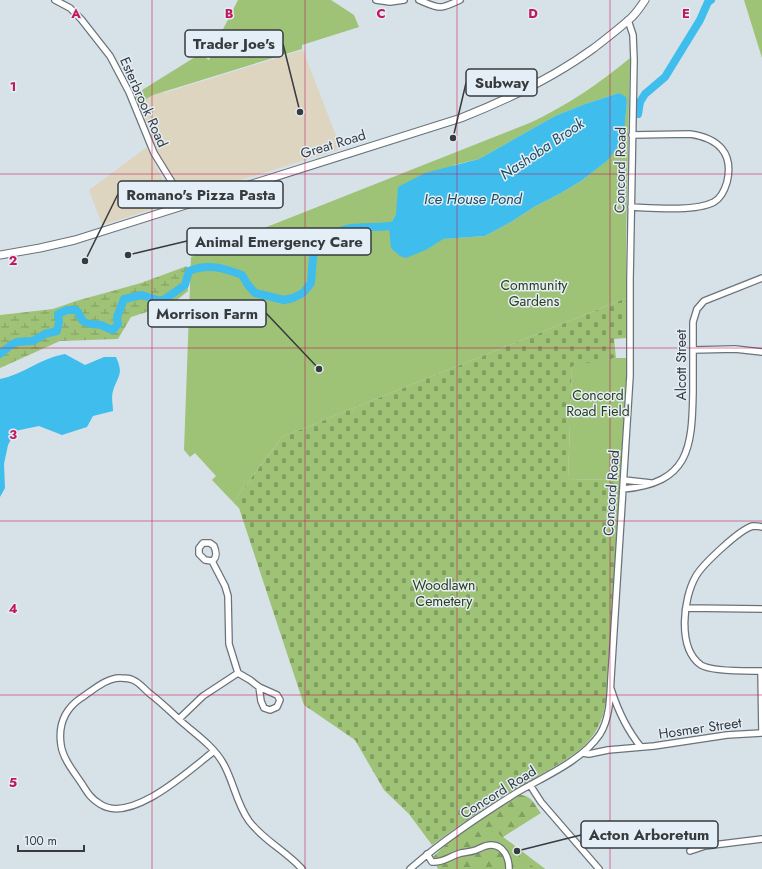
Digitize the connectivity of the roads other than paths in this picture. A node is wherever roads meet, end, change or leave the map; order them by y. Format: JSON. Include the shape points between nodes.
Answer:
{"nodes":[{"id":1,"x":55,"y":0,"type":"edge"},
{"id":2,"x":376,"y":0,"type":"edge"},
{"id":3,"x":404,"y":0,"type":"edge"},
{"id":4,"x":420,"y":0,"type":"edge"},
{"id":5,"x":460,"y":0,"type":"edge"},
{"id":6,"x":645,"y":0,"type":"edge"},
{"id":7,"x":628,"y":20,"type":"junction"},
{"id":8,"x":632,"y":135,"type":"junction"},
{"id":9,"x":186,"y":205,"type":"junction"},
{"id":10,"x":631,"y":208,"type":"junction"},
{"id":11,"x":0,"y":255,"type":"edge"},
{"id":12,"x":762,"y":278,"type":"edge"},
{"id":13,"x":693,"y":350,"type":"junction"},
{"id":14,"x":762,"y":352,"type":"edge"},
{"id":15,"x":762,"y":356,"type":"edge"},
{"id":16,"x":624,"y":480,"type":"junction"},
{"id":17,"x":657,"y":482,"type":"junction"},
{"id":18,"x":623,"y":489,"type":"junction"},
{"id":19,"x":762,"y":527,"type":"edge"},
{"id":20,"x":212,"y":561,"type":"dead end"},
{"id":21,"x":686,"y":608,"type":"junction"},
{"id":22,"x":762,"y":609,"type":"edge"},
{"id":23,"x":761,"y":671,"type":"edge"},
{"id":24,"x":238,"y":673,"type":"junction"},
{"id":25,"x":259,"y":687,"type":"junction"},
{"id":26,"x":610,"y":687,"type":"junction"},
{"id":27,"x":179,"y":719,"type":"junction"},
{"id":28,"x":762,"y":733,"type":"edge"},
{"id":29,"x":641,"y":747,"type":"junction"},
{"id":30,"x":214,"y":751,"type":"junction"},
{"id":31,"x":583,"y":753,"type":"junction"},
{"id":32,"x":530,"y":785,"type":"junction"},
{"id":33,"x":762,"y":839,"type":"edge"},
{"id":34,"x":690,"y":851,"type":"dead end"},
{"id":35,"x":427,"y":854,"type":"junction"},
{"id":36,"x":302,"y":869,"type":"edge"},
{"id":37,"x":410,"y":869,"type":"edge"},
{"id":38,"x":509,"y":869,"type":"edge"},
{"id":39,"x":599,"y":869,"type":"edge"}],
"edges":[{"from":1,"to":9,"type":"street","name":"Esterbrook Road","via":[[76,14],[110,56],[129,92],[154,153]]},
{"from":2,"to":3,"type":"street"},
{"from":4,"to":5,"type":"street","via":[[439,8]]},
{"from":6,"to":7,"type":"main road","name":"Great Road"},
{"from":7,"to":8,"type":"street","name":"Concord Road","via":[[633,35],[634,51]]},
{"from":7,"to":9,"type":"main road","name":"Great Road","via":[[570,65],[534,86],[491,106],[461,118]]},
{"from":8,"to":10,"type":"street","name":"Concord Road"},
{"from":8,"to":10,"type":"street","via":[[700,135],[713,140],[729,161],[725,187],[714,202],[695,207]]},
{"from":9,"to":11,"type":"main road","name":"Great Road","via":[[75,240]]},
{"from":10,"to":16,"type":"street","name":"Concord Road","via":[[630,376]]},
{"from":12,"to":13,"type":"street","name":"Alcott Street","via":[[702,303],[694,318]]},
{"from":13,"to":14,"type":"street","via":[[735,349]]},
{"from":13,"to":17,"type":"street","name":"Alcott Street","via":[[692,421],[688,447],[678,467]]},
{"from":14,"to":15,"type":"street"},
{"from":16,"to":17,"type":"street"},
{"from":16,"to":18,"type":"street","name":"Concord Road"},
{"from":17,"to":18,"type":"street","name":"Alcott Street","via":[[645,487]]},
{"from":18,"to":26,"type":"street","name":"Concord Road"},
{"from":19,"to":21,"type":"street","via":[[752,526],[743,531],[702,568],[692,584]]},
{"from":20,"to":24,"type":"street","via":[[228,596],[229,644]]},
{"from":21,"to":22,"type":"street"},
{"from":21,"to":23,"type":"street","via":[[687,640],[691,654],[702,665],[724,670]]},
{"from":23,"to":28,"type":"street"},
{"from":24,"to":25,"type":"street"},
{"from":24,"to":27,"type":"street","via":[[203,696]]},
{"from":25,"to":25,"type":"street","via":[[264,708],[270,710],[277,707],[280,700],[278,696]]},
{"from":26,"to":29,"type":"street","name":"Hosmer Street","via":[[622,717]]},
{"from":26,"to":31,"type":"street","name":"Concord Road","via":[[604,726]]},
{"from":27,"to":30,"type":"street"},
{"from":27,"to":30,"type":"street","via":[[132,680],[109,680],[68,710],[61,724],[62,751],[90,797],[100,805],[112,808],[135,805],[153,796]]},
{"from":28,"to":29,"type":"street","name":"Hosmer Street","via":[[726,735]]},
{"from":29,"to":31,"type":"street","name":"Hosmer Street"},
{"from":30,"to":36,"type":"street","via":[[227,769],[240,806],[250,822]]},
{"from":31,"to":32,"type":"street","name":"Concord Road"},
{"from":32,"to":35,"type":"street","name":"Concord Road"},
{"from":32,"to":39,"type":"street","via":[[541,802]]},
{"from":33,"to":34,"type":"street","via":[[704,846]]},
{"from":35,"to":37,"type":"street","name":"Concord Road"},
{"from":35,"to":38,"type":"street","via":[[432,862],[441,862],[461,853],[491,845],[504,851],[509,860]]}]}
